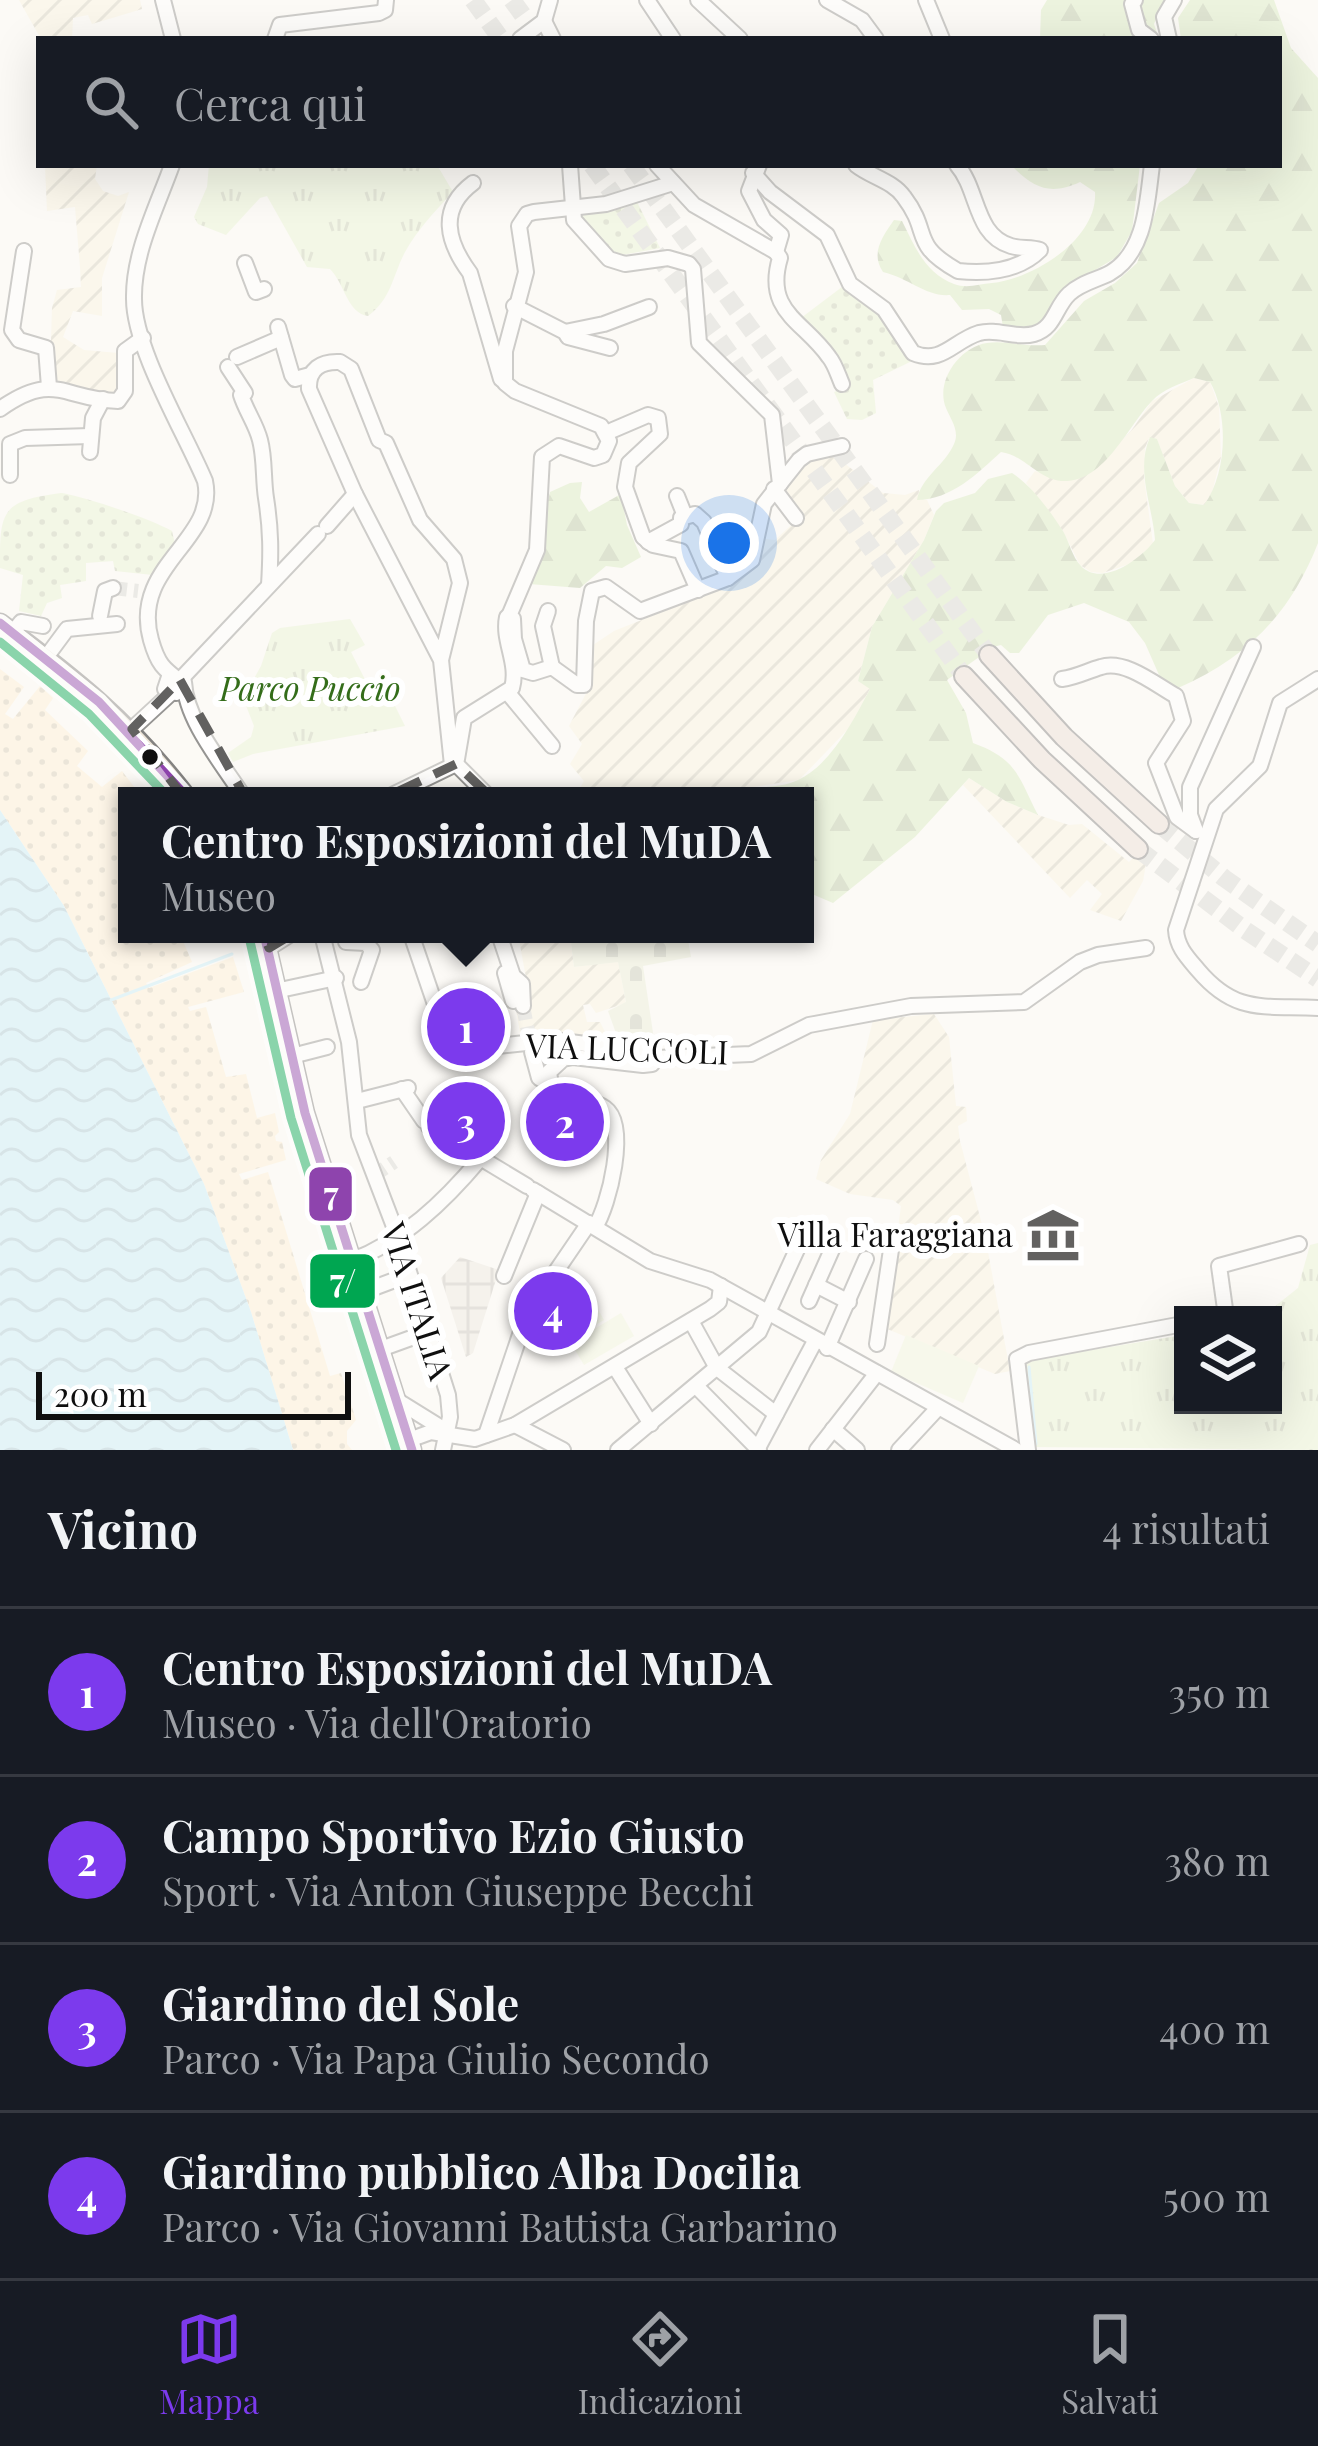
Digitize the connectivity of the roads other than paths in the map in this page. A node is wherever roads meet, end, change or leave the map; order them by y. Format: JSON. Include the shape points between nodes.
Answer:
{"nodes":[{"id":1,"x":163,"y":0,"type":"edge"},
{"id":2,"x":386,"y":0,"type":"edge"},
{"id":3,"x":550,"y":0,"type":"edge"},
{"id":4,"x":647,"y":0,"type":"edge"},
{"id":5,"x":698,"y":0,"type":"edge"},
{"id":6,"x":827,"y":0,"type":"edge"},
{"id":7,"x":926,"y":0,"type":"edge"},
{"id":8,"x":1135,"y":0,"type":"edge"},
{"id":9,"x":1174,"y":0,"type":"edge"},
{"id":10,"x":544,"y":21,"type":"junction"},
{"id":11,"x":172,"y":36,"type":"edge"},
{"id":12,"x":276,"y":36,"type":"edge"},
{"id":13,"x":524,"y":36,"type":"edge"},
{"id":14,"x":552,"y":36,"type":"edge"},
{"id":15,"x":671,"y":36,"type":"edge"},
{"id":16,"x":737,"y":36,"type":"edge"},
{"id":17,"x":875,"y":36,"type":"edge"},
{"id":18,"x":941,"y":36,"type":"edge"},
{"id":19,"x":1147,"y":36,"type":"edge"},
{"id":20,"x":1168,"y":36,"type":"edge"},
{"id":21,"x":171,"y":168,"type":"edge"},
{"id":22,"x":570,"y":168,"type":"edge"},
{"id":23,"x":660,"y":168,"type":"edge"},
{"id":24,"x":861,"y":168,"type":"edge"},
{"id":25,"x":960,"y":168,"type":"edge"},
{"id":26,"x":1152,"y":168,"type":"edge"},
{"id":27,"x":756,"y":169,"type":"edge"},
{"id":28,"x":673,"y":182,"type":"junction"},
{"id":29,"x":473,"y":184,"type":"dead end"},
{"id":30,"x":571,"y":208,"type":"junction"},
{"id":31,"x":24,"y":251,"type":"dead end"},
{"id":32,"x":776,"y":252,"type":"junction"},
{"id":33,"x":245,"y":263,"type":"dead end"},
{"id":34,"x":263,"y":289,"type":"dead end"},
{"id":35,"x":514,"y":306,"type":"junction"},
{"id":36,"x":650,"y":307,"type":"dead end"},
{"id":37,"x":565,"y":332,"type":"junction"},
{"id":38,"x":143,"y":338,"type":"junction"},
{"id":39,"x":610,"y":348,"type":"dead end"},
{"id":40,"x":310,"y":375,"type":"junction"},
{"id":41,"x":505,"y":383,"type":"junction"},
{"id":42,"x":842,"y":383,"type":"dead end"},
{"id":43,"x":49,"y":387,"type":"junction"},
{"id":44,"x":103,"y":399,"type":"junction"},
{"id":45,"x":0,"y":409,"type":"edge"},
{"id":46,"x":607,"y":433,"type":"junction"},
{"id":47,"x":842,"y":446,"type":"dead end"},
{"id":48,"x":10,"y":475,"type":"dead end"},
{"id":49,"x":777,"y":486,"type":"junction"},
{"id":50,"x":355,"y":494,"type":"junction"},
{"id":51,"x":677,"y":496,"type":"dead end"},
{"id":52,"x":685,"y":516,"type":"junction"},
{"id":53,"x":796,"y":518,"type":"dead end"},
{"id":54,"x":647,"y":542,"type":"junction"},
{"id":55,"x":728,"y":578,"type":"junction"},
{"id":56,"x":269,"y":585,"type":"junction"},
{"id":57,"x":113,"y":588,"type":"dead end"},
{"id":58,"x":698,"y":590,"type":"junction"},
{"id":59,"x":548,"y":611,"type":"dead end"},
{"id":60,"x":100,"y":616,"type":"dead end"},
{"id":61,"x":509,"y":616,"type":"junction"},
{"id":62,"x":116,"y":624,"type":"dead end"},
{"id":63,"x":43,"y":626,"type":"dead end"},
{"id":64,"x":6,"y":628,"type":"edge"},
{"id":65,"x":1253,"y":647,"type":"dead end"},
{"id":66,"x":989,"y":655,"type":"tunnel mouth"},
{"id":67,"x":47,"y":656,"type":"junction"},
{"id":68,"x":441,"y":660,"type":"junction"},
{"id":69,"x":552,"y":668,"type":"junction"},
{"id":70,"x":964,"y":676,"type":"tunnel mouth"},
{"id":71,"x":1318,"y":679,"type":"edge"},
{"id":72,"x":1062,"y":680,"type":"dead end"},
{"id":73,"x":176,"y":682,"type":"junction"},
{"id":74,"x":508,"y":692,"type":"junction"},
{"id":75,"x":132,"y":729,"type":"junction"},
{"id":76,"x":553,"y":746,"type":"dead end"},
{"id":77,"x":454,"y":764,"type":"junction"},
{"id":78,"x":179,"y":787,"type":"edge"},
{"id":79,"x":238,"y":787,"type":"edge"},
{"id":80,"x":408,"y":787,"type":"edge"},
{"id":81,"x":478,"y":787,"type":"edge"},
{"id":82,"x":1159,"y":824,"type":"tunnel mouth"},
{"id":83,"x":1201,"y":833,"type":"junction"},
{"id":84,"x":1138,"y":849,"type":"tunnel mouth"},
{"id":85,"x":268,"y":943,"type":"edge"},
{"id":86,"x":331,"y":943,"type":"edge"},
{"id":87,"x":366,"y":943,"type":"edge"},
{"id":88,"x":414,"y":943,"type":"edge"},
{"id":89,"x":499,"y":943,"type":"edge"},
{"id":90,"x":1146,"y":948,"type":"dead end"},
{"id":91,"x":361,"y":982,"type":"dead end"},
{"id":92,"x":338,"y":983,"type":"junction"},
{"id":93,"x":280,"y":990,"type":"junction"},
{"id":94,"x":518,"y":1004,"type":"tunnel mouth"},
{"id":95,"x":1318,"y":1008,"type":"edge"},
{"id":96,"x":327,"y":1047,"type":"dead end"},
{"id":97,"x":532,"y":1052,"type":"tunnel mouth"},
{"id":98,"x":292,"y":1056,"type":"junction"},
{"id":99,"x":656,"y":1058,"type":"junction"},
{"id":100,"x":551,"y":1085,"type":"junction"},
{"id":101,"x":357,"y":1101,"type":"junction"},
{"id":102,"x":485,"y":1105,"type":"dead end"},
{"id":103,"x":459,"y":1147,"type":"junction"},
{"id":104,"x":480,"y":1160,"type":"junction"},
{"id":105,"x":533,"y":1190,"type":"junction"},
{"id":106,"x":592,"y":1225,"type":"junction"},
{"id":107,"x":398,"y":1237,"type":"junction"},
{"id":108,"x":892,"y":1243,"type":"dead end"},
{"id":109,"x":1299,"y":1244,"type":"dead end"},
{"id":110,"x":866,"y":1259,"type":"dead end"},
{"id":111,"x":350,"y":1261,"type":"junction"},
{"id":112,"x":408,"y":1275,"type":"junction"},
{"id":113,"x":504,"y":1276,"type":"dead end"},
{"id":114,"x":816,"y":1285,"type":"junction"},
{"id":115,"x":722,"y":1286,"type":"junction"},
{"id":116,"x":360,"y":1293,"type":"junction"},
{"id":117,"x":809,"y":1301,"type":"dead end"},
{"id":118,"x":848,"y":1302,"type":"junction"},
{"id":119,"x":1225,"y":1306,"type":"edge"},
{"id":120,"x":770,"y":1312,"type":"junction"},
{"id":121,"x":691,"y":1321,"type":"junction"},
{"id":122,"x":1174,"y":1326,"type":"edge"},
{"id":123,"x":425,"y":1334,"type":"junction"},
{"id":124,"x":821,"y":1344,"type":"junction"},
{"id":125,"x":877,"y":1344,"type":"dead end"},
{"id":126,"x":378,"y":1350,"type":"junction"},
{"id":127,"x":615,"y":1367,"type":"junction"},
{"id":128,"x":717,"y":1368,"type":"junction"},
{"id":129,"x":877,"y":1373,"type":"junction"},
{"id":130,"x":697,"y":1387,"type":"junction"},
{"id":131,"x":398,"y":1401,"type":"junction"},
{"id":132,"x":938,"y":1408,"type":"junction"},
{"id":133,"x":776,"y":1414,"type":"junction"},
{"id":134,"x":651,"y":1424,"type":"junction"},
{"id":135,"x":514,"y":1425,"type":"junction"},
{"id":136,"x":833,"y":1429,"type":"junction"},
{"id":137,"x":448,"y":1432,"type":"junction"},
{"id":138,"x":486,"y":1436,"type":"junction"},
{"id":139,"x":410,"y":1445,"type":"edge"},
{"id":140,"x":759,"y":1449,"type":"edge"},
{"id":141,"x":1024,"y":1449,"type":"edge"},
{"id":142,"x":443,"y":1450,"type":"edge"},
{"id":143,"x":563,"y":1450,"type":"edge"},
{"id":144,"x":618,"y":1450,"type":"edge"},
{"id":145,"x":817,"y":1450,"type":"edge"},
{"id":146,"x":856,"y":1450,"type":"edge"},
{"id":147,"x":899,"y":1450,"type":"edge"}],
"edges":[{"from":1,"to":11,"type":"street"},
{"from":2,"to":12,"type":"street","via":[[379,13],[280,25]]},
{"from":3,"to":10,"type":"street"},
{"from":4,"to":15,"type":"street"},
{"from":5,"to":16,"type":"street"},
{"from":6,"to":17,"type":"street"},
{"from":7,"to":18,"type":"street"},
{"from":8,"to":19,"type":"street","via":[[1138,30]]},
{"from":9,"to":20,"type":"street","via":[[1164,17]]},
{"from":10,"to":13,"type":"street"},
{"from":10,"to":14,"type":"street"},
{"from":21,"to":38,"type":"street","via":[[133,301]]},
{"from":22,"to":30,"type":"street"},
{"from":23,"to":28,"type":"street"},
{"from":24,"to":25,"type":"street","via":[[897,188],[925,247],[958,271],[1031,259],[1040,250],[994,238]]},
{"from":26,"to":27,"type":"street","via":[[1129,256],[1073,290],[1049,325],[1029,335],[986,331],[935,358],[913,353],[884,309],[850,284],[827,235],[770,192]]},
{"from":27,"to":32,"type":"street","via":[[752,198],[781,235]]},
{"from":28,"to":30,"type":"street"},
{"from":28,"to":32,"type":"street","via":[[694,206]]},
{"from":29,"to":41,"type":"street","via":[[454,200],[449,225]]},
{"from":30,"to":35,"type":"street","via":[[522,220],[526,272]]},
{"from":30,"to":49,"type":"street","via":[[598,250],[616,262],[689,264],[699,343],[772,415]]},
{"from":31,"to":43,"type":"street","via":[[12,330],[46,348]]},
{"from":32,"to":42,"type":"street","via":[[776,292]]},
{"from":33,"to":34,"type":"street","via":[[256,292]]},
{"from":35,"to":37,"type":"street"},
{"from":35,"to":41,"type":"street"},
{"from":36,"to":37,"type":"street"},
{"from":37,"to":39,"type":"street"},
{"from":38,"to":44,"type":"street","via":[[124,355],[122,399]]},
{"from":38,"to":73,"type":"street","via":[[209,499],[144,592],[154,652]]},
{"from":40,"to":50,"type":"street"},
{"from":40,"to":56,"type":"street","via":[[295,379],[279,332],[233,362],[263,452]]},
{"from":40,"to":68,"type":"street","via":[[327,362],[351,369],[420,520],[454,560],[460,583]]},
{"from":41,"to":46,"type":"street"},
{"from":43,"to":44,"type":"street"},
{"from":43,"to":45,"type":"street"},
{"from":44,"to":48,"type":"street","via":[[90,444],[25,438],[10,444]]},
{"from":46,"to":54,"type":"street","via":[[658,418],[657,440],[635,454],[626,477]]},
{"from":46,"to":61,"type":"street","via":[[608,448],[594,458],[559,446],[542,457],[537,550]]},
{"from":47,"to":49,"type":"street","via":[[806,454]]},
{"from":49,"to":53,"type":"street"},
{"from":49,"to":55,"type":"street","via":[[764,504],[752,560]]},
{"from":50,"to":56,"type":"street"},
{"from":50,"to":68,"type":"street"},
{"from":51,"to":52,"type":"street"},
{"from":52,"to":54,"type":"street"},
{"from":52,"to":55,"type":"street","via":[[700,517]]},
{"from":54,"to":58,"type":"street","via":[[681,551]]},
{"from":55,"to":58,"type":"street"},
{"from":56,"to":73,"type":"street"},
{"from":57,"to":60,"type":"street","via":[[104,591]]},
{"from":58,"to":69,"type":"street","via":[[640,611],[598,587],[589,602],[586,681],[577,685]]},
{"from":59,"to":69,"type":"street","via":[[543,626]]},
{"from":61,"to":69,"type":"street","via":[[523,670]]},
{"from":61,"to":74,"type":"street","via":[[515,671]]},
{"from":62,"to":67,"type":"street","via":[[68,629]]},
{"from":63,"to":64,"type":"street"},
{"from":64,"to":67,"type":"main road"},
{"from":65,"to":83,"type":"street","via":[[1190,787],[1190,815]]},
{"from":66,"to":82,"type":"highway"},
{"from":67,"to":75,"type":"main road"},
{"from":68,"to":77,"type":"street"},
{"from":70,"to":84,"type":"highway"},
{"from":71,"to":83,"type":"street","via":[[1280,703],[1260,766]]},
{"from":72,"to":83,"type":"street","via":[[1119,665],[1176,696],[1183,721],[1156,764],[1178,817]]},
{"from":73,"to":75,"type":"street"},
{"from":73,"to":79,"type":"street"},
{"from":74,"to":76,"type":"street"},
{"from":74,"to":77,"type":"street","via":[[464,718]]},
{"from":75,"to":78,"type":"main road"},
{"from":77,"to":80,"type":"street"},
{"from":77,"to":81,"type":"street"},
{"from":83,"to":95,"type":"street","via":[[1177,944],[1235,1003]]},
{"from":85,"to":93,"type":"main road"},
{"from":86,"to":92,"type":"street","name":"VIA ITALIA"},
{"from":87,"to":91,"type":"street","via":[[372,950]]},
{"from":88,"to":99,"type":"street","name":"VIA LUCCOLI","via":[[449,1054],[491,1040],[554,1040]]},
{"from":89,"to":94,"type":"street","via":[[522,983]]},
{"from":90,"to":99,"type":"street","name":"VIA LUCCOLI","via":[[1080,962],[1024,1002],[911,1006],[809,1025],[751,1054]]},
{"from":92,"to":93,"type":"street"},
{"from":92,"to":101,"type":"street","name":"VIA ITALIA"},
{"from":93,"to":98,"type":"main road"},
{"from":96,"to":98,"type":"street"},
{"from":97,"to":100,"type":"street","via":[[539,1078]]},
{"from":98,"to":111,"type":"main road"},
{"from":99,"to":100,"type":"street","via":[[648,1065],[562,1059],[549,1072]]},
{"from":100,"to":106,"type":"street","via":[[605,1108],[616,1126],[606,1208]]},
{"from":101,"to":103,"type":"street","via":[[405,1089],[427,1124]]},
{"from":101,"to":107,"type":"street","name":"VIA ITALIA","via":[[359,1135]]},
{"from":102,"to":103,"type":"street","via":[[455,1105],[465,1132]]},
{"from":103,"to":104,"type":"street"},
{"from":104,"to":105,"type":"street"},
{"from":104,"to":107,"type":"street"},
{"from":105,"to":106,"type":"street"},
{"from":105,"to":113,"type":"street"},
{"from":106,"to":115,"type":"street","via":[[650,1262]]},
{"from":106,"to":138,"type":"street","via":[[526,1314]]},
{"from":107,"to":111,"type":"street"},
{"from":107,"to":112,"type":"street","name":"VIA ITALIA"},
{"from":108,"to":125,"type":"street"},
{"from":109,"to":119,"type":"street","via":[[1219,1266]]},
{"from":110,"to":118,"type":"street"},
{"from":111,"to":116,"type":"main road"},
{"from":112,"to":116,"type":"street"},
{"from":112,"to":123,"type":"street","name":"VIA ITALIA"},
{"from":114,"to":117,"type":"street"},
{"from":114,"to":118,"type":"street"},
{"from":114,"to":120,"type":"street","via":[[834,1245],[805,1232]]},
{"from":115,"to":120,"type":"street"},
{"from":115,"to":121,"type":"street","via":[[719,1302]]},
{"from":116,"to":126,"type":"main road"},
{"from":118,"to":124,"type":"street"},
{"from":120,"to":124,"type":"street"},
{"from":120,"to":128,"type":"street"},
{"from":121,"to":127,"type":"street"},
{"from":121,"to":128,"type":"street"},
{"from":122,"to":141,"type":"street","via":[[1017,1359]]},
{"from":123,"to":126,"type":"street"},
{"from":123,"to":137,"type":"street","name":"VIA ITALIA","via":[[448,1395]]},
{"from":124,"to":129,"type":"street"},
{"from":124,"to":133,"type":"street"},
{"from":126,"to":131,"type":"main road"},
{"from":127,"to":134,"type":"street"},
{"from":127,"to":135,"type":"street"},
{"from":128,"to":130,"type":"street"},
{"from":128,"to":133,"type":"street"},
{"from":129,"to":132,"type":"street"},
{"from":129,"to":136,"type":"street"},
{"from":130,"to":134,"type":"street"},
{"from":130,"to":140,"type":"street"},
{"from":131,"to":137,"type":"street"},
{"from":131,"to":139,"type":"main road"},
{"from":132,"to":141,"type":"street"},
{"from":132,"to":147,"type":"street"},
{"from":133,"to":140,"type":"street"},
{"from":134,"to":144,"type":"street"},
{"from":135,"to":138,"type":"street"},
{"from":135,"to":143,"type":"street"},
{"from":136,"to":145,"type":"street"},
{"from":136,"to":146,"type":"street"},
{"from":137,"to":138,"type":"street"},
{"from":137,"to":139,"type":"street","via":[[418,1434]]},
{"from":137,"to":142,"type":"street"}]}
